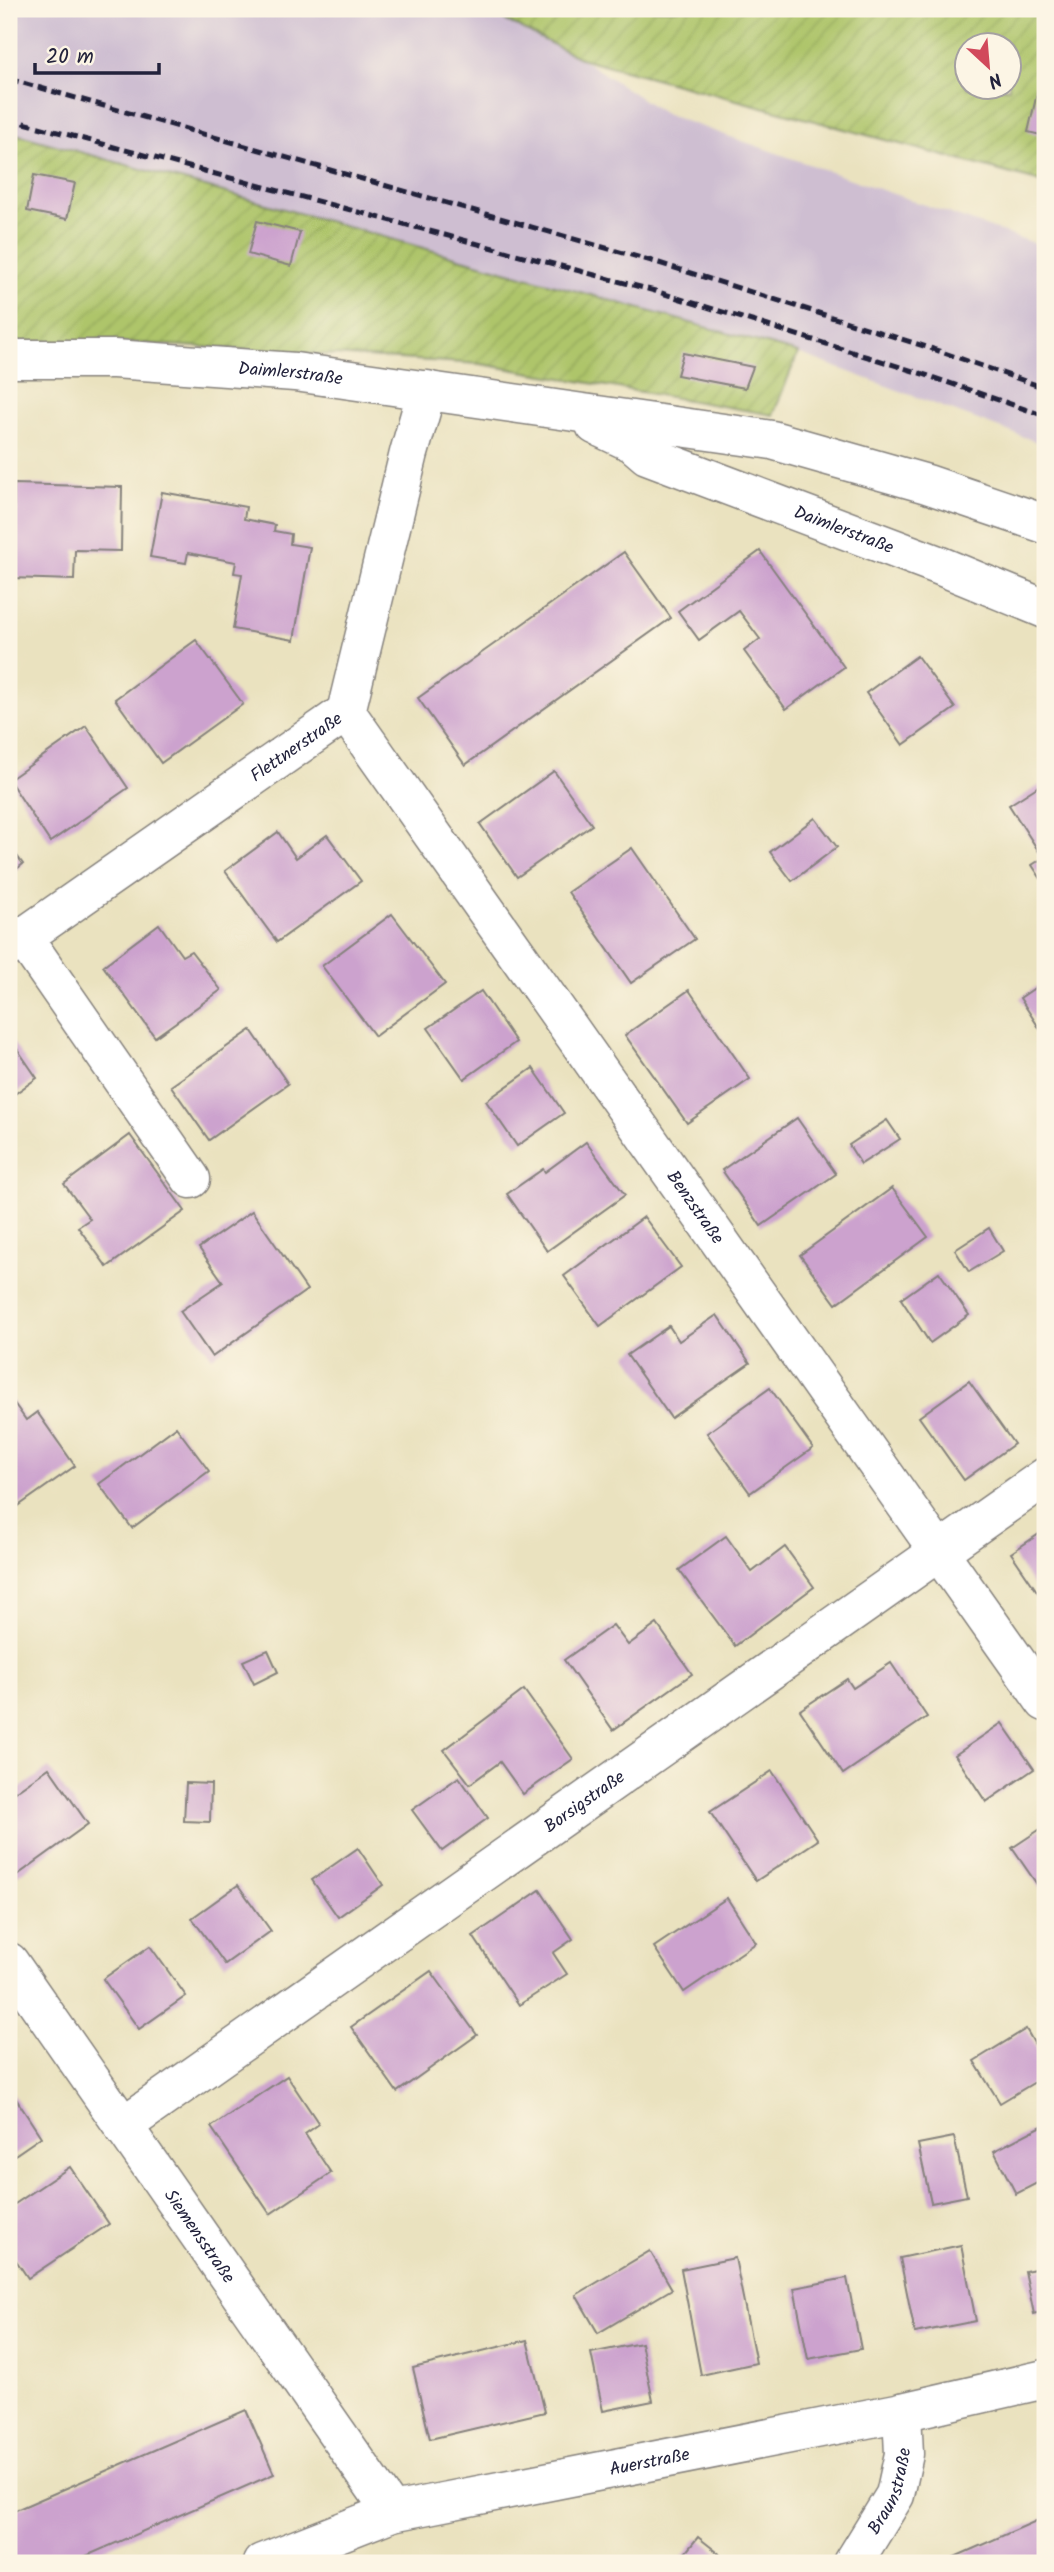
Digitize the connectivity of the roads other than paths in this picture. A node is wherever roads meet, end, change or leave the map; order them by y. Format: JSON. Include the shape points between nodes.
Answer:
{"nodes":[{"id":1,"x":9,"y":359,"type":"edge"},
{"id":2,"x":427,"y":390,"type":"junction"},
{"id":3,"x":568,"y":411,"type":"junction"},
{"id":4,"x":1045,"y":524,"type":"edge"},
{"id":5,"x":1045,"y":609,"type":"edge"},
{"id":6,"x":346,"y":712,"type":"junction"},
{"id":7,"x":16,"y":942,"type":"edge"},
{"id":8,"x":191,"y":1179,"type":"dead end"},
{"id":9,"x":1045,"y":1477,"type":"edge"},
{"id":10,"x":940,"y":1552,"type":"junction"},
{"id":11,"x":1045,"y":1702,"type":"edge"},
{"id":12,"x":9,"y":1962,"type":"edge"},
{"id":13,"x":123,"y":2126,"type":"junction"},
{"id":14,"x":1045,"y":2379,"type":"edge"},
{"id":15,"x":902,"y":2412,"type":"junction"},
{"id":16,"x":392,"y":2512,"type":"junction"},
{"id":17,"x":262,"y":2563,"type":"edge"},
{"id":18,"x":853,"y":2563,"type":"edge"}],
"edges":[{"from":1,"to":2,"type":"street","name":"Daimlerstraße","via":[[114,359],[295,372]]},
{"from":2,"to":3,"type":"street","name":"Daimlerstraße"},
{"from":2,"to":6,"type":"street","name":"Flettnerstraße"},
{"from":3,"to":4,"type":"street","name":"Daimlerstraße","via":[[772,440],[927,484]]},
{"from":3,"to":5,"type":"street","name":"Daimlerstraße","via":[[633,443],[647,455]]},
{"from":6,"to":7,"type":"street","name":"Flettnerstraße"},
{"from":6,"to":10,"type":"street","name":"Benzstraße"},
{"from":7,"to":8,"type":"street"},
{"from":9,"to":10,"type":"street","name":"Borsigstraße"},
{"from":10,"to":11,"type":"street","name":"Benzstraße"},
{"from":10,"to":13,"type":"street","name":"Borsigstraße"},
{"from":12,"to":13,"type":"street","name":"Siemensstraße"},
{"from":13,"to":16,"type":"street","name":"Siemensstraße"},
{"from":14,"to":15,"type":"street","name":"Auerstraße"},
{"from":15,"to":16,"type":"street","name":"Auerstraße"},
{"from":15,"to":18,"type":"street","name":"Braunstraße","via":[[904,2454],[895,2495]]},
{"from":16,"to":17,"type":"street","name":"Auerstraße"}]}
